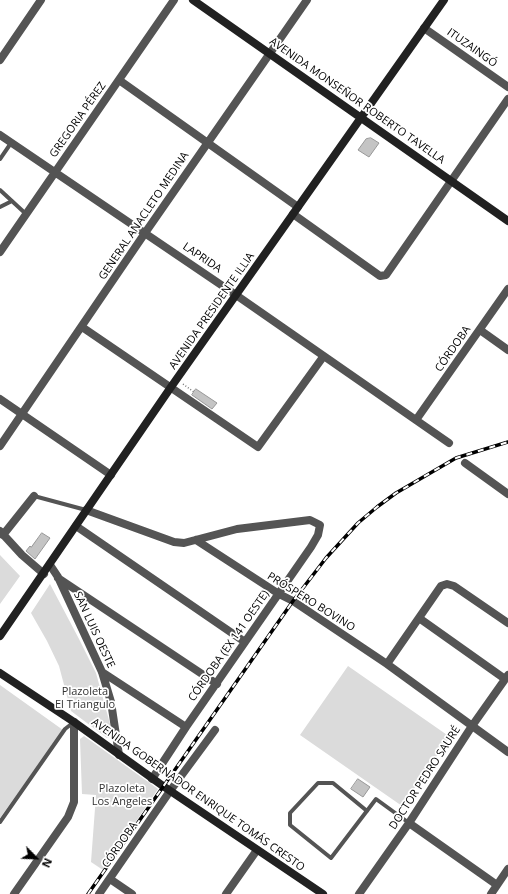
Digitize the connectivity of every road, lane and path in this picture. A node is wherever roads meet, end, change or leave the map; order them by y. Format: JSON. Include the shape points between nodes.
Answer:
{"nodes":[{"id":1,"x":42,"y":0,"type":"edge"},
{"id":2,"x":174,"y":0,"type":"edge"},
{"id":3,"x":193,"y":0,"type":"edge"},
{"id":4,"x":307,"y":0,"type":"edge"},
{"id":5,"x":444,"y":0,"type":"edge"},
{"id":6,"x":424,"y":28,"type":"junction"},
{"id":7,"x":269,"y":53,"type":"junction"},
{"id":8,"x":0,"y":60,"type":"edge"},
{"id":9,"x":119,"y":80,"type":"junction"},
{"id":10,"x":508,"y":87,"type":"edge"},
{"id":11,"x":508,"y":99,"type":"edge"},
{"id":12,"x":361,"y":118,"type":"junction"},
{"id":13,"x":0,"y":135,"type":"edge"},
{"id":14,"x":208,"y":142,"type":"junction"},
{"id":15,"x":11,"y":143,"type":"junction"},
{"id":16,"x":0,"y":159,"type":"edge"},
{"id":17,"x":55,"y":173,"type":"junction"},
{"id":18,"x":451,"y":180,"type":"junction"},
{"id":19,"x":0,"y":190,"type":"edge"},
{"id":20,"x":12,"y":201,"type":"junction"},
{"id":21,"x":0,"y":206,"type":"edge"},
{"id":22,"x":296,"y":211,"type":"junction"},
{"id":23,"x":26,"y":214,"type":"junction"},
{"id":24,"x":508,"y":221,"type":"edge"},
{"id":25,"x":145,"y":233,"type":"junction"},
{"id":26,"x":0,"y":252,"type":"edge"},
{"id":27,"x":508,"y":289,"type":"edge"},
{"id":28,"x":236,"y":295,"type":"junction"},
{"id":29,"x":82,"y":327,"type":"junction"},
{"id":30,"x":480,"y":330,"type":"junction"},
{"id":31,"x":508,"y":350,"type":"edge"},
{"id":32,"x":323,"y":357,"type":"junction"},
{"id":33,"x":177,"y":379,"type":"junction"},
{"id":34,"x":171,"y":387,"type":"junction"},
{"id":35,"x":194,"y":392,"type":"dead end"},
{"id":36,"x":0,"y":399,"type":"edge"},
{"id":37,"x":22,"y":414,"type":"junction"},
{"id":38,"x":416,"y":420,"type":"junction"},
{"id":39,"x":449,"y":443,"type":"dead end"},
{"id":40,"x":0,"y":446,"type":"edge"},
{"id":41,"x":465,"y":463,"type":"dead end"},
{"id":42,"x":110,"y":475,"type":"junction"},
{"id":43,"x":508,"y":494,"type":"edge"},
{"id":44,"x":34,"y":496,"type":"joint"},
{"id":45,"x":86,"y":510,"type":"junction"},
{"id":46,"x":76,"y":526,"type":"junction"},
{"id":47,"x":2,"y":533,"type":"edge"},
{"id":48,"x":196,"y":540,"type":"junction"},
{"id":49,"x":50,"y":565,"type":"junction"},
{"id":50,"x":44,"y":574,"type":"junction"},
{"id":51,"x":58,"y":577,"type":"junction"},
{"id":52,"x":278,"y":594,"type":"junction"},
{"id":53,"x":419,"y":618,"type":"junction"},
{"id":54,"x":508,"y":623,"type":"edge"},
{"id":55,"x":0,"y":636,"type":"edge"},
{"id":56,"x":245,"y":642,"type":"junction"},
{"id":57,"x":386,"y":664,"type":"junction"},
{"id":58,"x":102,"y":672,"type":"junction"},
{"id":59,"x":0,"y":673,"type":"edge"},
{"id":60,"x":506,"y":677,"type":"edge"},
{"id":61,"x":217,"y":684,"type":"junction"},
{"id":62,"x":74,"y":722,"type":"junction"},
{"id":63,"x":472,"y":726,"type":"junction"},
{"id":64,"x":186,"y":727,"type":"junction"},
{"id":65,"x":215,"y":730,"type":"dead end"},
{"id":66,"x":508,"y":752,"type":"edge"},
{"id":67,"x":119,"y":755,"type":"junction"},
{"id":68,"x":152,"y":779,"type":"junction"},
{"id":69,"x":170,"y":791,"type":"junction"},
{"id":70,"x":367,"y":811,"type":"junction"},
{"id":71,"x":0,"y":822,"type":"edge"},
{"id":72,"x":409,"y":823,"type":"junction"},
{"id":73,"x":257,"y":850,"type":"junction"},
{"id":74,"x":508,"y":869,"type":"edge"},
{"id":75,"x":110,"y":879,"type":"junction"},
{"id":76,"x":497,"y":885,"type":"junction"},
{"id":77,"x":14,"y":894,"type":"edge"},
{"id":78,"x":99,"y":894,"type":"edge"},
{"id":79,"x":132,"y":894,"type":"edge"},
{"id":80,"x":226,"y":894,"type":"edge"},
{"id":81,"x":323,"y":894,"type":"edge"},
{"id":82,"x":359,"y":894,"type":"edge"},
{"id":83,"x":490,"y":894,"type":"edge"}],
"edges":[{"from":1,"to":8,"type":"street"},
{"from":2,"to":9,"type":"street","name":"GREGORIA PÉREZ"},
{"from":3,"to":7,"type":"main road","name":"AVENIDA MONSEÑOR ROBERTO TAVELLA"},
{"from":4,"to":7,"type":"street","name":"GENERAL ANACLETO MEDINA"},
{"from":5,"to":6,"type":"main road","name":"AVENIDA PRESIDENTE ILLIA"},
{"from":6,"to":10,"type":"street","name":"ITUZAINGÓ"},
{"from":6,"to":12,"type":"main road","name":"AVENIDA PRESIDENTE ILLIA"},
{"from":7,"to":12,"type":"main road","name":"AVENIDA MONSEÑOR ROBERTO TAVELLA"},
{"from":7,"to":14,"type":"street","name":"GENERAL ANACLETO MEDINA"},
{"from":9,"to":14,"type":"street"},
{"from":9,"to":17,"type":"street","name":"GREGORIA PÉREZ"},
{"from":11,"to":18,"type":"street"},
{"from":12,"to":18,"type":"main road","name":"AVENIDA MONSEÑOR ROBERTO TAVELLA"},
{"from":12,"to":22,"type":"main road","name":"AVENIDA PRESIDENTE ILLIA"},
{"from":13,"to":15,"type":"street","name":"LAPRIDA"},
{"from":14,"to":22,"type":"street"},
{"from":14,"to":25,"type":"street","name":"GENERAL ANACLETO MEDINA"},
{"from":15,"to":16,"type":"lane"},
{"from":15,"to":17,"type":"street","name":"LAPRIDA"},
{"from":17,"to":23,"type":"street","name":"GREGORIA PÉREZ"},
{"from":17,"to":25,"type":"street","name":"LAPRIDA"},
{"from":18,"to":22,"type":"street","via":[[386,275],[380,276]]},
{"from":18,"to":24,"type":"main road","name":"AVENIDA MONSEÑOR ROBERTO TAVELLA"},
{"from":19,"to":20,"type":"lane"},
{"from":20,"to":21,"type":"lane"},
{"from":20,"to":23,"type":"lane"},
{"from":22,"to":28,"type":"main road","name":"AVENIDA PRESIDENTE ILLIA"},
{"from":23,"to":26,"type":"street","name":"GREGORIA PÉREZ"},
{"from":25,"to":28,"type":"street","name":"LAPRIDA"},
{"from":25,"to":29,"type":"street","name":"GENERAL ANACLETO MEDINA"},
{"from":27,"to":30,"type":"street","name":"CÓRDOBA"},
{"from":28,"to":32,"type":"street","name":"LAPRIDA"},
{"from":28,"to":33,"type":"main road","name":"AVENIDA PRESIDENTE ILLIA"},
{"from":29,"to":34,"type":"street"},
{"from":29,"to":37,"type":"street","name":"GENERAL ANACLETO MEDINA"},
{"from":30,"to":31,"type":"street"},
{"from":30,"to":38,"type":"street","name":"CÓRDOBA"},
{"from":32,"to":34,"type":"street","via":[[258,447]]},
{"from":32,"to":38,"type":"street","name":"LAPRIDA"},
{"from":33,"to":34,"type":"main road","name":"AVENIDA PRESIDENTE ILLIA"},
{"from":33,"to":35,"type":"path"},
{"from":34,"to":42,"type":"main road","name":"AVENIDA PRESIDENTE ILLIA"},
{"from":36,"to":37,"type":"street"},
{"from":37,"to":40,"type":"street","name":"GENERAL ANACLETO MEDINA"},
{"from":37,"to":42,"type":"street"},
{"from":38,"to":39,"type":"street","name":"LAPRIDA"},
{"from":41,"to":43,"type":"street"},
{"from":42,"to":45,"type":"main road","name":"AVENIDA PRESIDENTE ILLIA"},
{"from":44,"to":45,"type":"lane"},
{"from":44,"to":47,"type":"street"},
{"from":45,"to":46,"type":"main road","name":"AVENIDA PRESIDENTE ILLIA"},
{"from":45,"to":48,"type":"street","via":[[174,542]]},
{"from":46,"to":49,"type":"main road","name":"AVENIDA PRESIDENTE ILLIA"},
{"from":46,"to":56,"type":"street"},
{"from":47,"to":50,"type":"street"},
{"from":48,"to":52,"type":"street","name":"PRÓSPERO BOVINO"},
{"from":48,"to":52,"type":"street","name":"CÓRDOBA (EX 141 OESTE)","via":[[237,529],[310,520],[320,525],[318,535]]},
{"from":49,"to":50,"type":"main road","name":"AVENIDA PRESIDENTE ILLIA"},
{"from":49,"to":51,"type":"street","name":"SAN LUIS OESTE"},
{"from":50,"to":55,"type":"main road","name":"AVENIDA PRESIDENTE ILLIA"},
{"from":51,"to":58,"type":"street","name":"SAN LUIS OESTE"},
{"from":51,"to":61,"type":"street"},
{"from":52,"to":56,"type":"street","name":"CÓRDOBA (EX 141 OESTE)"},
{"from":52,"to":57,"type":"street","name":"PRÓSPERO BOVINO","via":[[293,601]]},
{"from":53,"to":54,"type":"street","via":[[441,586],[447,584],[454,586]]},
{"from":53,"to":57,"type":"street"},
{"from":53,"to":60,"type":"street"},
{"from":56,"to":61,"type":"street","name":"CÓRDOBA (EX 141 OESTE)"},
{"from":57,"to":63,"type":"street","name":"PRÓSPERO BOVINO"},
{"from":58,"to":64,"type":"street"},
{"from":58,"to":67,"type":"street","name":"SAN LUIS OESTE","via":[[111,702]]},
{"from":59,"to":62,"type":"main road","name":"AVENIDA GOBERNADOR ENRIQUE TOMÁS CRESTO"},
{"from":60,"to":63,"type":"street","name":"DOCTOR PEDRO SAURÉ"},
{"from":61,"to":64,"type":"street","name":"CÓRDOBA (EX 141 OESTE)"},
{"from":62,"to":67,"type":"main road","name":"AVENIDA GOBERNADOR ENRIQUE TOMÁS CRESTO"},
{"from":62,"to":71,"type":"lane"},
{"from":62,"to":77,"type":"street","via":[[75,793],[72,810]]},
{"from":63,"to":66,"type":"street","name":"PRÓSPERO BOVINO"},
{"from":63,"to":72,"type":"street","name":"DOCTOR PEDRO SAURÉ"},
{"from":64,"to":68,"type":"street","name":"CÓRDOBA (EX 141 OESTE)"},
{"from":65,"to":69,"type":"street","name":"CÓRDOBA"},
{"from":67,"to":68,"type":"main road","name":"AVENIDA GOBERNADOR ENRIQUE TOMÁS CRESTO"},
{"from":68,"to":69,"type":"main road","name":"AVENIDA GOBERNADOR ENRIQUE TOMÁS CRESTO"},
{"from":69,"to":73,"type":"main road","name":"AVENIDA GOBERNADOR ENRIQUE TOMÁS CRESTO"},
{"from":69,"to":75,"type":"street","name":"CÓRDOBA"},
{"from":70,"to":70,"type":"lane","via":[[332,858],[290,825],[290,813],[318,783],[333,783]]},
{"from":70,"to":72,"type":"lane","via":[[376,799]]},
{"from":72,"to":76,"type":"street"},
{"from":72,"to":82,"type":"street","name":"DOCTOR PEDRO SAURÉ"},
{"from":73,"to":80,"type":"street"},
{"from":73,"to":81,"type":"main road","name":"AVENIDA GOBERNADOR ENRIQUE TOMÁS CRESTO"},
{"from":74,"to":76,"type":"street"},
{"from":75,"to":78,"type":"street","name":"CÓRDOBA"},
{"from":75,"to":79,"type":"street"},
{"from":76,"to":83,"type":"street"}]}
